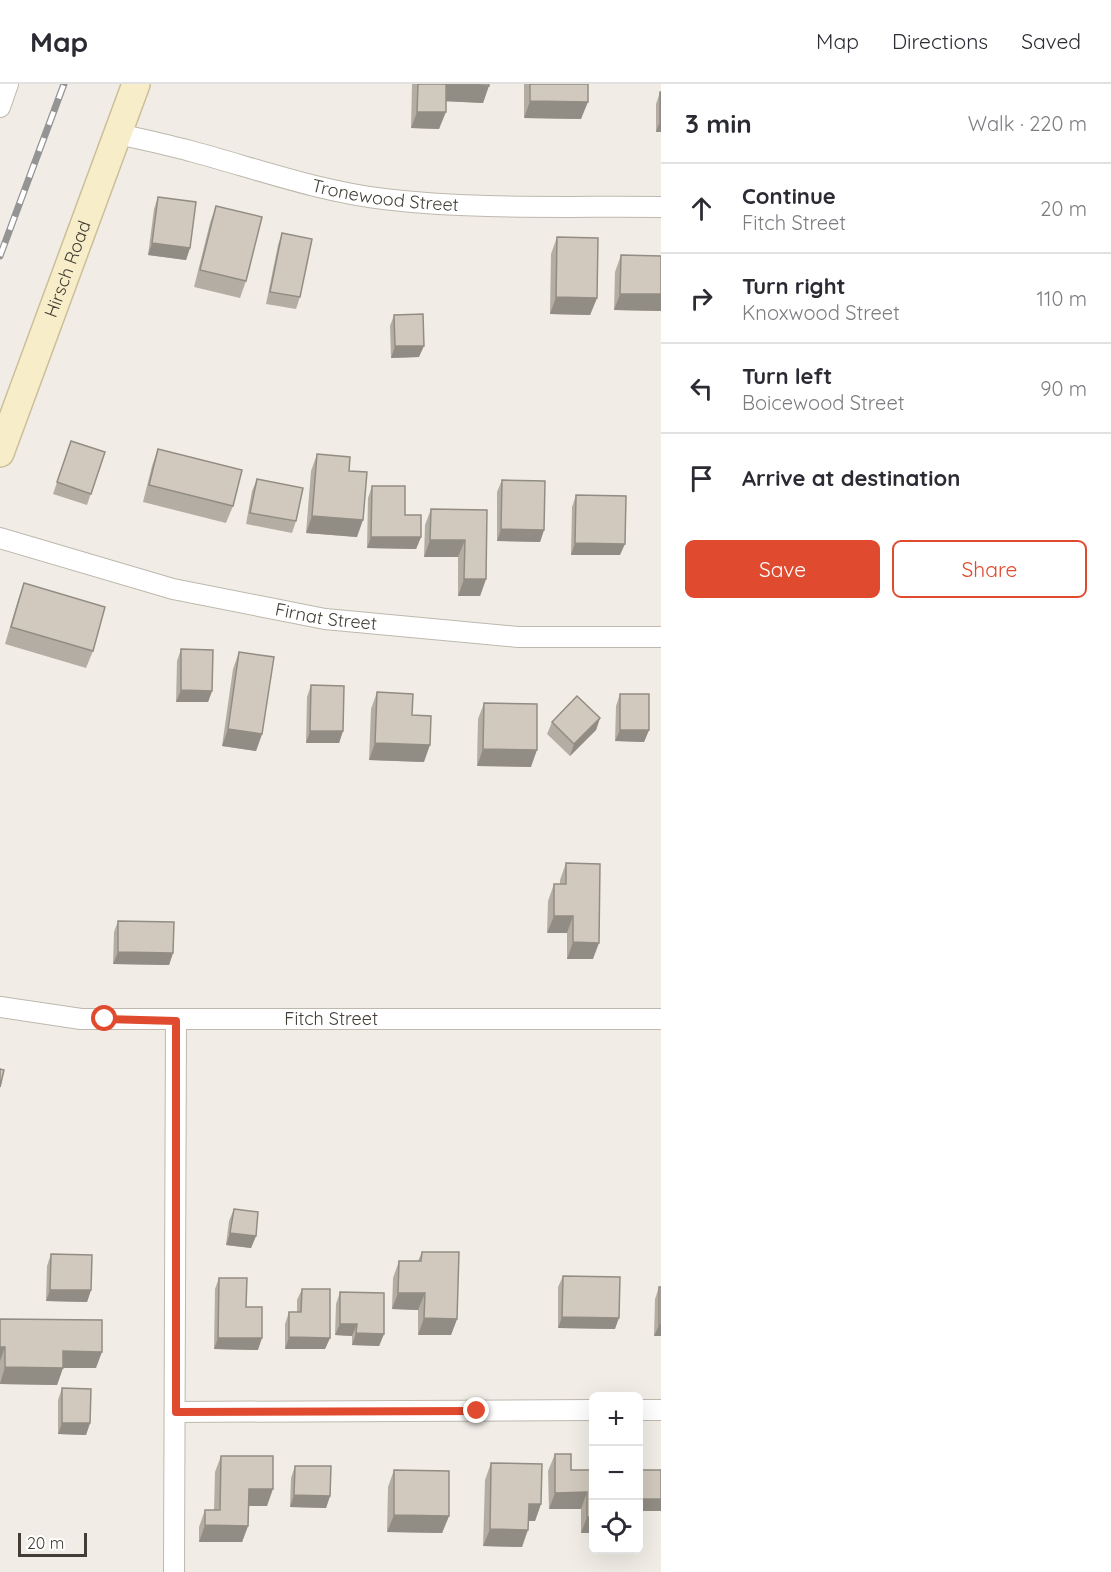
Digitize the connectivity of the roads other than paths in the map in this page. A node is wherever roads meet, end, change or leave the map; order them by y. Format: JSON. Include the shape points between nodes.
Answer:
{"nodes":[{"id":1,"x":8,"y":84,"type":"edge"},
{"id":2,"x":136,"y":84,"type":"edge"},
{"id":3,"x":0,"y":107,"type":"edge"},
{"id":4,"x":118,"y":134,"type":"junction"},
{"id":5,"x":661,"y":207,"type":"edge"},
{"id":6,"x":0,"y":453,"type":"edge"},
{"id":7,"x":0,"y":538,"type":"edge"},
{"id":8,"x":661,"y":637,"type":"edge"},
{"id":9,"x":0,"y":1007,"type":"edge"},
{"id":10,"x":661,"y":1019,"type":"edge"},
{"id":11,"x":176,"y":1021,"type":"junction"},
{"id":12,"x":589,"y":1410,"type":"edge"},
{"id":13,"x":643,"y":1410,"type":"edge"},
{"id":14,"x":661,"y":1410,"type":"edge"},
{"id":15,"x":176,"y":1412,"type":"junction"},
{"id":16,"x":174,"y":1572,"type":"edge"}],
"edges":[{"from":1,"to":3,"type":"street"},
{"from":2,"to":4,"type":"main road","name":"Hirsch Road"},
{"from":4,"to":5,"type":"street","name":"Tronewood Street","via":[[322,189],[382,199],[454,206]]},
{"from":4,"to":6,"type":"main road","name":"Hirsch Road"},
{"from":7,"to":8,"type":"street","name":"Firnat Street","via":[[173,589],[325,620],[518,638]]},
{"from":9,"to":11,"type":"street","name":"Fitch Street","via":[[81,1019]]},
{"from":10,"to":11,"type":"street","name":"Fitch Street"},
{"from":11,"to":15,"type":"street"},
{"from":12,"to":15,"type":"street"},
{"from":13,"to":14,"type":"street"},
{"from":15,"to":16,"type":"street","via":[[172,1446]]}]}
